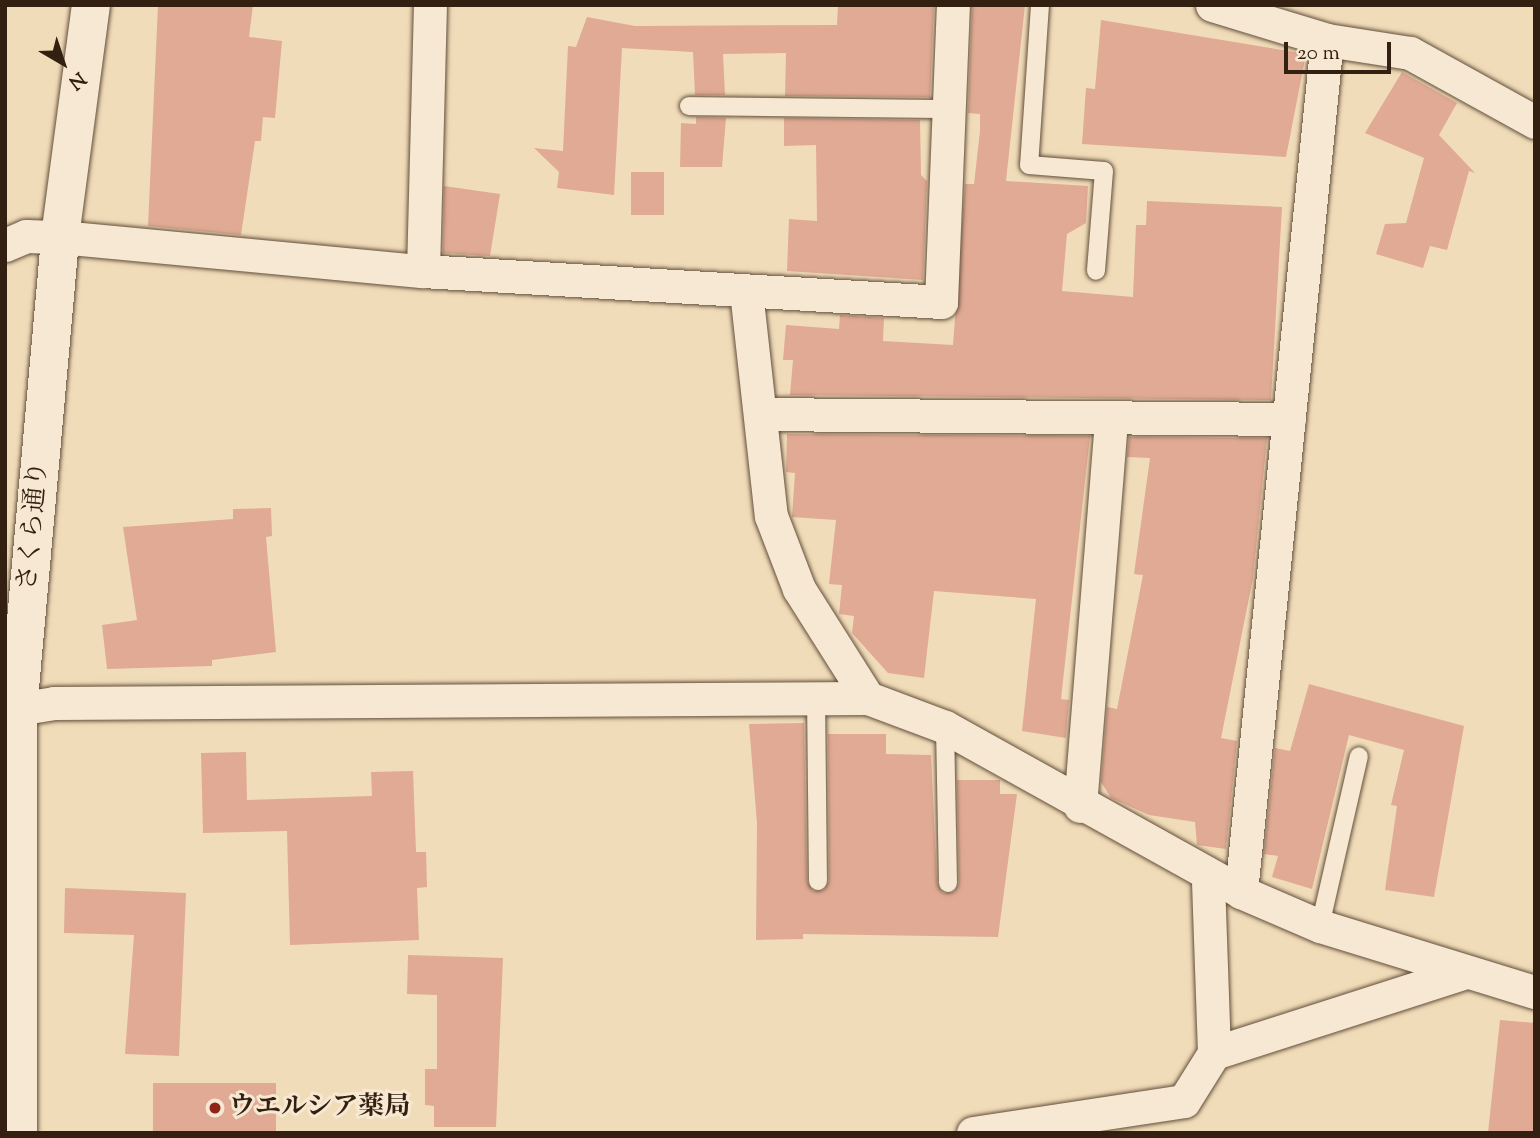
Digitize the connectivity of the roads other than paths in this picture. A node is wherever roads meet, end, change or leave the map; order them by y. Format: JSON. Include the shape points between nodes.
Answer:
{"nodes":[{"id":1,"x":91,"y":5,"type":"edge"},
{"id":2,"x":430,"y":5,"type":"edge"},
{"id":3,"x":953,"y":5,"type":"edge"},
{"id":4,"x":1040,"y":5,"type":"edge"},
{"id":5,"x":1230,"y":8,"type":"edge"},
{"id":6,"x":1327,"y":40,"type":"junction"},
{"id":7,"x":689,"y":106,"type":"dead end"},
{"id":8,"x":952,"y":110,"type":"junction"},
{"id":9,"x":1535,"y":122,"type":"edge"},
{"id":10,"x":60,"y":237,"type":"junction"},
{"id":11,"x":5,"y":245,"type":"edge"},
{"id":12,"x":423,"y":271,"type":"junction"},
{"id":13,"x":1096,"y":271,"type":"dead end"},
{"id":14,"x":746,"y":290,"type":"junction"},
{"id":15,"x":760,"y":414,"type":"junction"},
{"id":16,"x":1111,"y":417,"type":"junction"},
{"id":17,"x":1289,"y":419,"type":"junction"},
{"id":18,"x":816,"y":694,"type":"junction"},
{"id":19,"x":868,"y":698,"type":"junction"},
{"id":20,"x":12,"y":710,"type":"edge"},
{"id":21,"x":944,"y":727,"type":"junction"},
{"id":22,"x":1359,"y":756,"type":"dead end"},
{"id":23,"x":1080,"y":806,"type":"junction"},
{"id":24,"x":1208,"y":877,"type":"junction"},
{"id":25,"x":818,"y":881,"type":"dead end"},
{"id":26,"x":948,"y":883,"type":"dead end"},
{"id":27,"x":1241,"y":892,"type":"junction"},
{"id":28,"x":1320,"y":926,"type":"junction"},
{"id":29,"x":1464,"y":973,"type":"junction"},
{"id":30,"x":1535,"y":992,"type":"edge"},
{"id":31,"x":1213,"y":1053,"type":"junction"},
{"id":32,"x":18,"y":1133,"type":"edge"},
{"id":33,"x":973,"y":1133,"type":"edge"}],
"edges":[{"from":1,"to":10,"type":"street","name":"さくら通り"},
{"from":2,"to":12,"type":"street"},
{"from":3,"to":8,"type":"street"},
{"from":4,"to":13,"type":"lane","via":[[1029,165],[1104,170]]},
{"from":5,"to":6,"type":"street"},
{"from":6,"to":9,"type":"street","via":[[1410,53]]},
{"from":6,"to":17,"type":"street"},
{"from":7,"to":8,"type":"lane"},
{"from":8,"to":14,"type":"street","via":[[941,302]]},
{"from":10,"to":11,"type":"street","via":[[26,236]]},
{"from":10,"to":12,"type":"street"},
{"from":10,"to":20,"type":"street","name":"さくら通り"},
{"from":12,"to":14,"type":"street"},
{"from":14,"to":15,"type":"street"},
{"from":15,"to":16,"type":"street"},
{"from":15,"to":19,"type":"street","via":[[771,516],[799,589]]},
{"from":16,"to":17,"type":"street"},
{"from":16,"to":23,"type":"street"},
{"from":17,"to":27,"type":"street"},
{"from":18,"to":19,"type":"street"},
{"from":18,"to":20,"type":"street","via":[[230,706],[54,703]]},
{"from":18,"to":25,"type":"lane"},
{"from":19,"to":21,"type":"street"},
{"from":20,"to":32,"type":"street","name":"さくら通り"},
{"from":21,"to":23,"type":"street"},
{"from":21,"to":26,"type":"lane"},
{"from":22,"to":28,"type":"lane"},
{"from":23,"to":24,"type":"street"},
{"from":24,"to":27,"type":"street"},
{"from":24,"to":31,"type":"street"},
{"from":27,"to":28,"type":"street"},
{"from":28,"to":29,"type":"street"},
{"from":29,"to":30,"type":"street"},
{"from":29,"to":31,"type":"street"},
{"from":31,"to":33,"type":"street","via":[[1184,1101]]}]}
